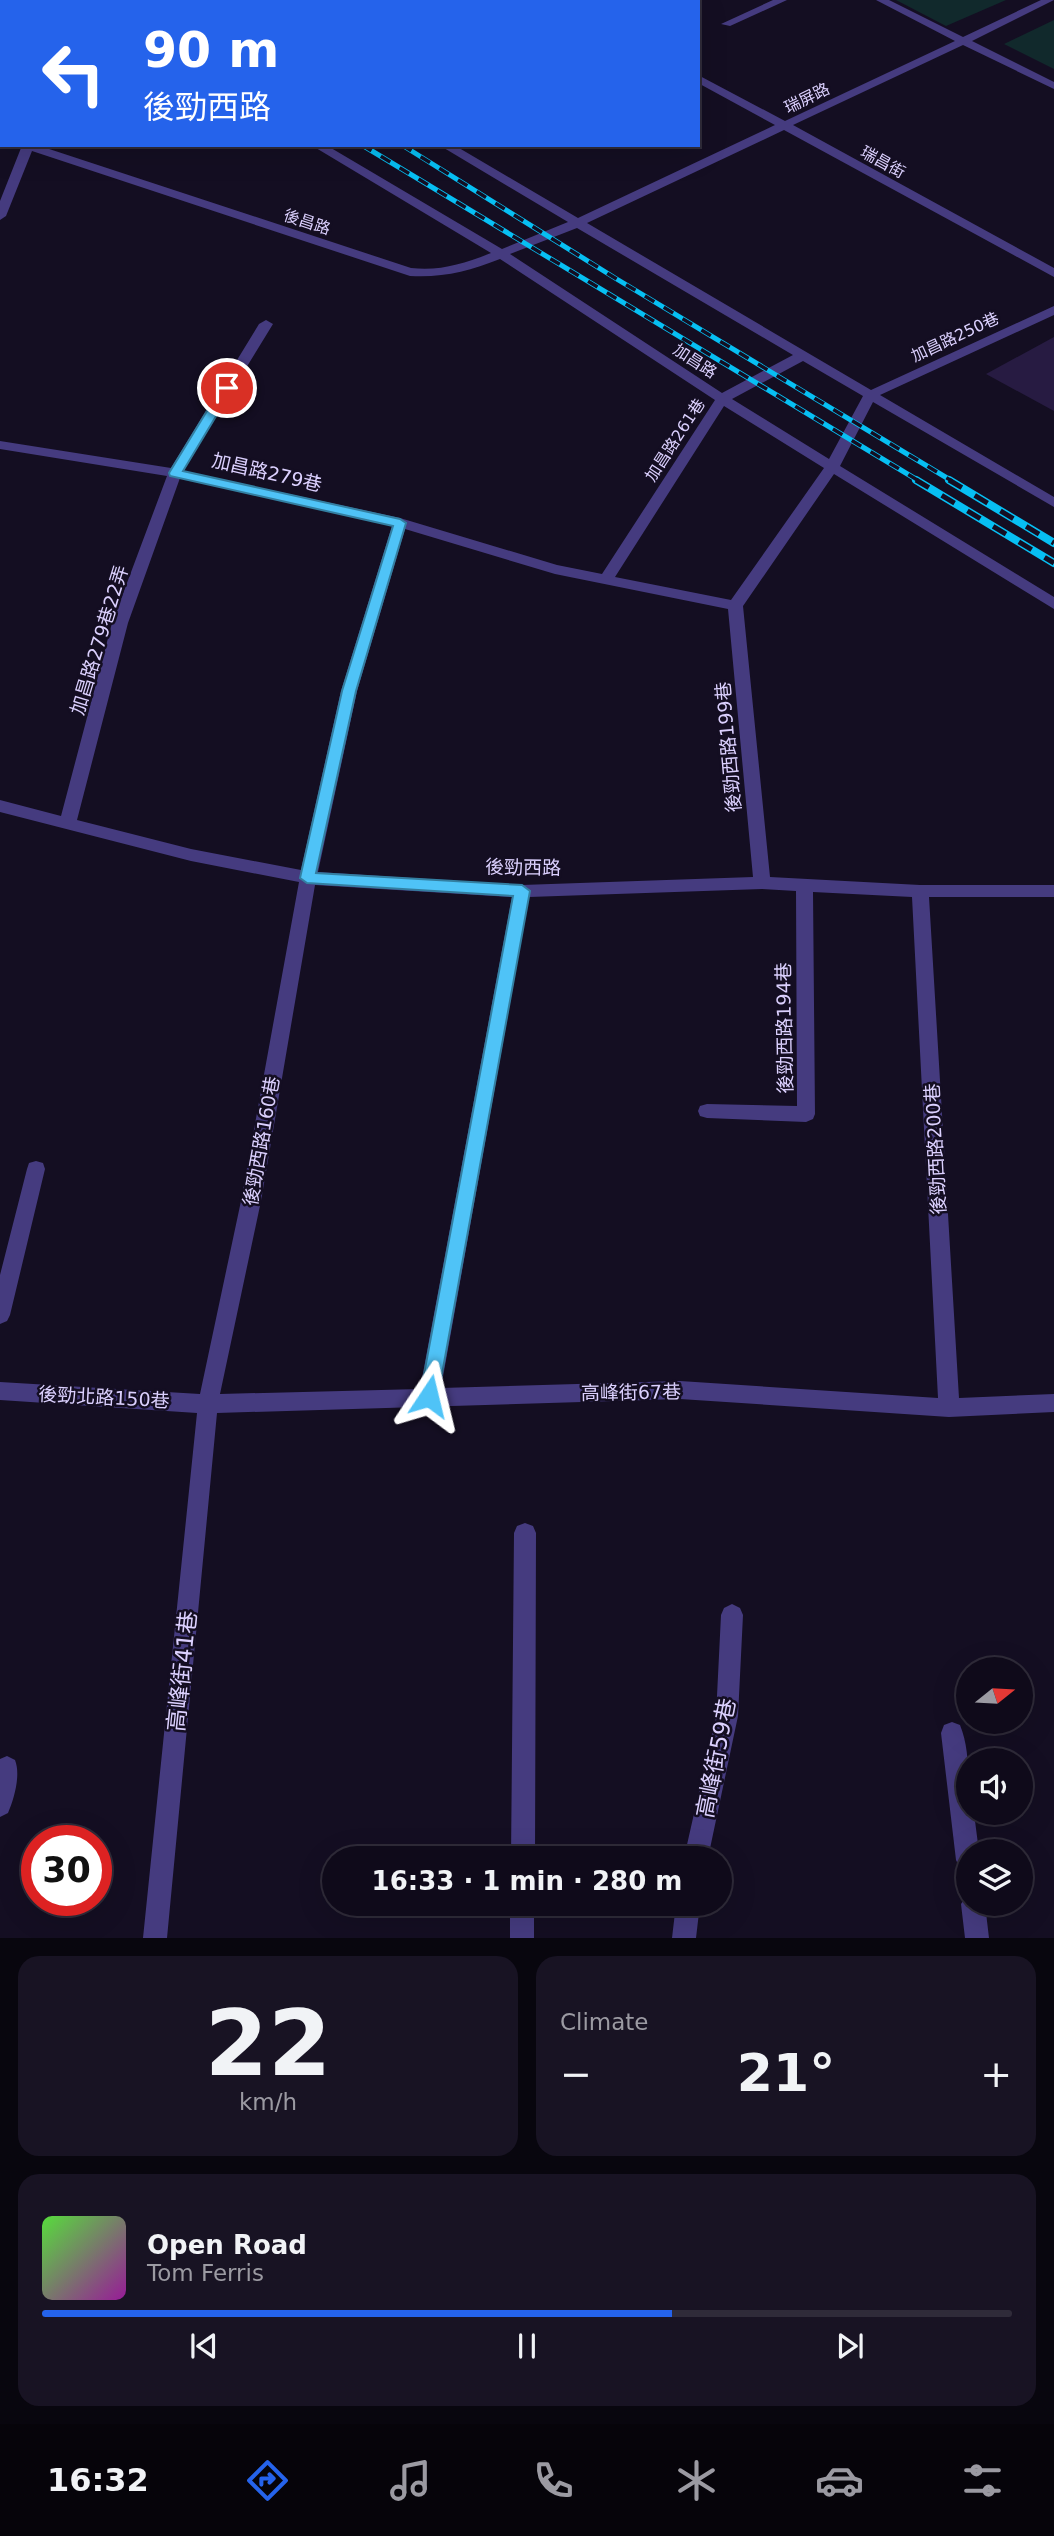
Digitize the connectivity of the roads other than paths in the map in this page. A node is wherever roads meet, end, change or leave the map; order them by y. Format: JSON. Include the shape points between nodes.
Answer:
{"nodes":[{"id":1,"x":782,"y":0,"type":"edge"},
{"id":2,"x":881,"y":0,"type":"edge"},
{"id":3,"x":1050,"y":0,"type":"edge"},
{"id":4,"x":726,"y":24,"type":"dead end"},
{"id":5,"x":963,"y":41,"type":"junction"},
{"id":6,"x":700,"y":79,"type":"edge"},
{"id":7,"x":1054,"y":86,"type":"edge"},
{"id":8,"x":785,"y":127,"type":"junction"},
{"id":9,"x":27,"y":147,"type":"edge"},
{"id":10,"x":30,"y":147,"type":"edge"},
{"id":11,"x":320,"y":147,"type":"edge"},
{"id":12,"x":448,"y":147,"type":"edge"},
{"id":13,"x":0,"y":216,"type":"edge"},
{"id":14,"x":577,"y":223,"type":"junction"},
{"id":15,"x":501,"y":254,"type":"junction"},
{"id":16,"x":1054,"y":273,"type":"edge"},
{"id":17,"x":1054,"y":310,"type":"edge"},
{"id":18,"x":266,"y":324,"type":"dead end"},
{"id":19,"x":804,"y":355,"type":"junction"},
{"id":20,"x":870,"y":395,"type":"junction"},
{"id":21,"x":722,"y":399,"type":"junction"},
{"id":22,"x":0,"y":445,"type":"edge"},
{"id":23,"x":832,"y":467,"type":"junction"},
{"id":24,"x":175,"y":473,"type":"junction"},
{"id":25,"x":1054,"y":503,"type":"edge"},
{"id":26,"x":400,"y":523,"type":"junction"},
{"id":27,"x":607,"y":578,"type":"junction"},
{"id":28,"x":1054,"y":604,"type":"edge"},
{"id":29,"x":735,"y":606,"type":"junction"},
{"id":30,"x":0,"y":806,"type":"edge"},
{"id":31,"x":68,"y":821,"type":"junction"},
{"id":32,"x":307,"y":878,"type":"junction"},
{"id":33,"x":762,"y":883,"type":"junction"},
{"id":34,"x":804,"y":885,"type":"junction"},
{"id":35,"x":522,"y":891,"type":"junction"},
{"id":36,"x":920,"y":891,"type":"junction"},
{"id":37,"x":1054,"y":894,"type":"edge"},
{"id":38,"x":707,"y":1111,"type":"dead end"},
{"id":39,"x":36,"y":1169,"type":"dead end"},
{"id":40,"x":0,"y":1315,"type":"edge"},
{"id":41,"x":0,"y":1391,"type":"edge"},
{"id":42,"x":429,"y":1396,"type":"junction"},
{"id":43,"x":1054,"y":1403,"type":"edge"},
{"id":44,"x":208,"y":1404,"type":"junction"},
{"id":45,"x":949,"y":1408,"type":"junction"},
{"id":46,"x":525,"y":1533,"type":"dead end"},
{"id":47,"x":732,"y":1615,"type":"dead end"},
{"id":48,"x":952,"y":1733,"type":"dead end"},
{"id":49,"x":7,"y":1768,"type":"dead end"},
{"id":50,"x":0,"y":1805,"type":"edge"},
{"id":51,"x":965,"y":1839,"type":"edge"},
{"id":52,"x":523,"y":1846,"type":"edge"},
{"id":53,"x":699,"y":1846,"type":"edge"},
{"id":54,"x":522,"y":1916,"type":"edge"},
{"id":55,"x":687,"y":1916,"type":"edge"},
{"id":56,"x":974,"y":1916,"type":"edge"},
{"id":57,"x":155,"y":1937,"type":"edge"},
{"id":58,"x":522,"y":1937,"type":"edge"},
{"id":59,"x":684,"y":1937,"type":"edge"},
{"id":60,"x":977,"y":1937,"type":"edge"}],
"edges":[{"from":1,"to":4,"type":"street"},
{"from":2,"to":5,"type":"street"},
{"from":3,"to":5,"type":"street","name":"瑞屏路"},
{"from":5,"to":7,"type":"street"},
{"from":5,"to":8,"type":"street","name":"瑞屏路"},
{"from":6,"to":8,"type":"street","name":"瑞昌街"},
{"from":8,"to":14,"type":"street","name":"瑞屏路"},
{"from":8,"to":16,"type":"street","name":"瑞昌街"},
{"from":9,"to":13,"type":"street"},
{"from":10,"to":15,"type":"street","name":"後昌路","via":[[410,272],[458,270]]},
{"from":11,"to":15,"type":"street","name":"加昌路"},
{"from":12,"to":14,"type":"street"},
{"from":14,"to":15,"type":"street","name":"後昌路"},
{"from":14,"to":19,"type":"street"},
{"from":15,"to":21,"type":"street","name":"加昌路"},
{"from":17,"to":20,"type":"street","name":"加昌路250巷"},
{"from":18,"to":24,"type":"street","name":"加昌路279巷22弄"},
{"from":19,"to":20,"type":"street"},
{"from":19,"to":21,"type":"street","name":"加昌路261巷"},
{"from":20,"to":23,"type":"street"},
{"from":20,"to":25,"type":"street"},
{"from":21,"to":23,"type":"street","name":"加昌路"},
{"from":21,"to":27,"type":"street","name":"加昌路261巷"},
{"from":22,"to":24,"type":"street","name":"加昌路279巷"},
{"from":23,"to":28,"type":"street","name":"加昌路"},
{"from":23,"to":29,"type":"street"},
{"from":24,"to":26,"type":"street","name":"加昌路279巷"},
{"from":24,"to":31,"type":"street","name":"加昌路279巷22弄","via":[[120,623]]},
{"from":26,"to":27,"type":"street","name":"加昌路279巷","via":[[555,569]]},
{"from":26,"to":32,"type":"street","via":[[349,691]]},
{"from":27,"to":29,"type":"street","name":"加昌路279巷"},
{"from":29,"to":33,"type":"street","name":"後勁西路199巷"},
{"from":30,"to":31,"type":"street","name":"後勁西路"},
{"from":31,"to":32,"type":"street","name":"後勁西路","via":[[191,855]]},
{"from":32,"to":35,"type":"street","name":"後勁西路"},
{"from":32,"to":44,"type":"street","name":"後勁西路160巷","via":[[251,1201]]},
{"from":33,"to":34,"type":"street","name":"後勁西路"},
{"from":33,"to":35,"type":"street","name":"後勁西路"},
{"from":34,"to":36,"type":"street","name":"後勁西路"},
{"from":34,"to":38,"type":"street","name":"後勁西路194巷","via":[[806,1114]]},
{"from":35,"to":42,"type":"street"},
{"from":36,"to":37,"type":"street","name":"後勁西路"},
{"from":36,"to":45,"type":"street","name":"後勁西路200巷"},
{"from":39,"to":40,"type":"street"},
{"from":41,"to":44,"type":"street","name":"後勁北路150巷"},
{"from":42,"to":44,"type":"street","name":"高峰街67巷"},
{"from":42,"to":45,"type":"street","name":"高峰街67巷","via":[[680,1390]]},
{"from":43,"to":45,"type":"street","name":"高峰街67巷"},
{"from":44,"to":57,"type":"street","name":"高峰街41巷"},
{"from":46,"to":52,"type":"street"},
{"from":47,"to":53,"type":"street","name":"高峰街59巷","via":[[727,1716]]},
{"from":48,"to":51,"type":"street"},
{"from":49,"to":50,"type":"street"},
{"from":54,"to":58,"type":"street"},
{"from":55,"to":59,"type":"street"},
{"from":56,"to":60,"type":"street"}]}
